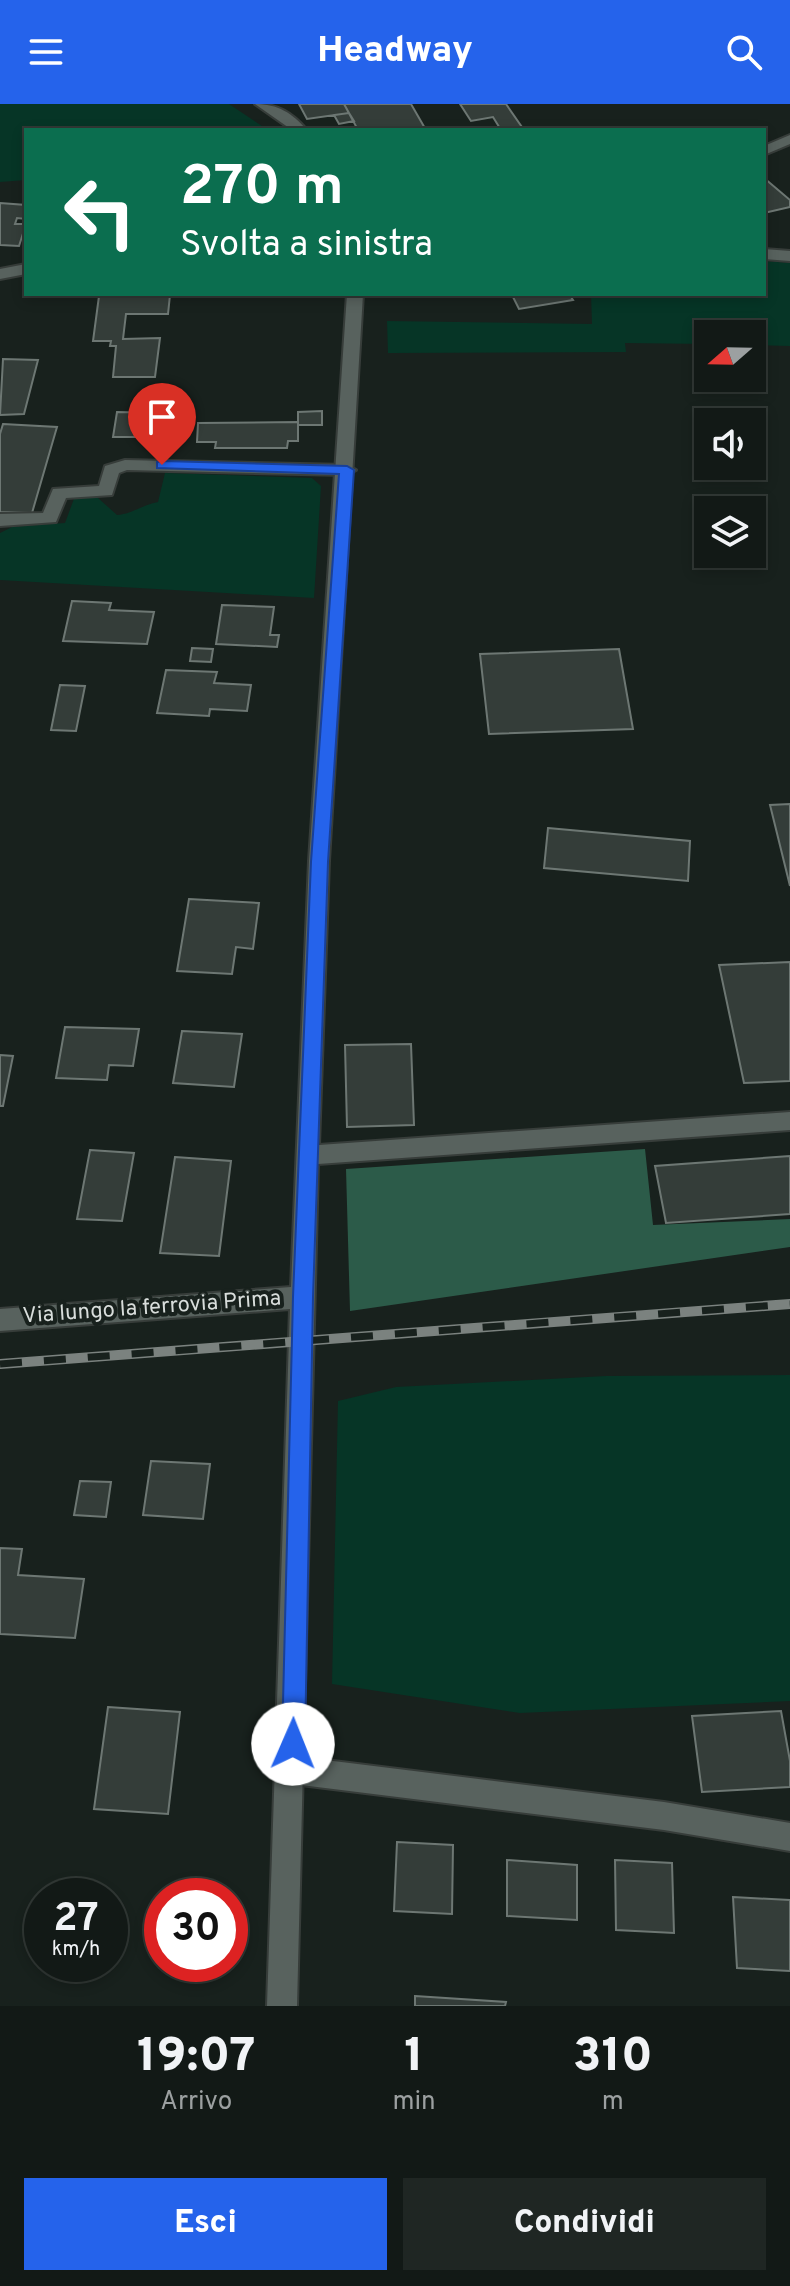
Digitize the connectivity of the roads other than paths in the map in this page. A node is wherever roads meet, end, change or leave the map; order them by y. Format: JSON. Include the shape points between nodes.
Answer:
{"nodes":[{"id":1,"x":262,"y":104,"type":"edge"},
{"id":2,"x":298,"y":128,"type":"edge"},
{"id":3,"x":790,"y":139,"type":"edge"},
{"id":4,"x":766,"y":150,"type":"edge"},
{"id":5,"x":766,"y":254,"type":"edge"},
{"id":6,"x":790,"y":256,"type":"edge"},
{"id":7,"x":24,"y":269,"type":"edge"},
{"id":8,"x":0,"y":274,"type":"edge"},
{"id":9,"x":355,"y":296,"type":"edge"},
{"id":10,"x":347,"y":470,"type":"junction"},
{"id":11,"x":0,"y":520,"type":"edge"},
{"id":12,"x":790,"y":1121,"type":"edge"},
{"id":13,"x":309,"y":1155,"type":"junction"},
{"id":14,"x":303,"y":1297,"type":"junction"},
{"id":15,"x":0,"y":1320,"type":"edge"},
{"id":16,"x":293,"y":1770,"type":"junction"},
{"id":17,"x":790,"y":1837,"type":"edge"},
{"id":18,"x":282,"y":2006,"type":"edge"}],
"edges":[{"from":1,"to":2,"type":"street"},
{"from":3,"to":4,"type":"street"},
{"from":5,"to":6,"type":"street"},
{"from":7,"to":8,"type":"street"},
{"from":9,"to":10,"type":"street"},
{"from":10,"to":11,"type":"street","via":[[125,465],[111,470],[106,491],[59,493],[50,518]]},
{"from":10,"to":13,"type":"street","via":[[319,862]]},
{"from":12,"to":13,"type":"street"},
{"from":13,"to":14,"type":"street"},
{"from":14,"to":15,"type":"street","name":"Via lungo la ferrovia Prima"},
{"from":14,"to":16,"type":"street"},
{"from":16,"to":17,"type":"street"},
{"from":16,"to":18,"type":"street"}]}
